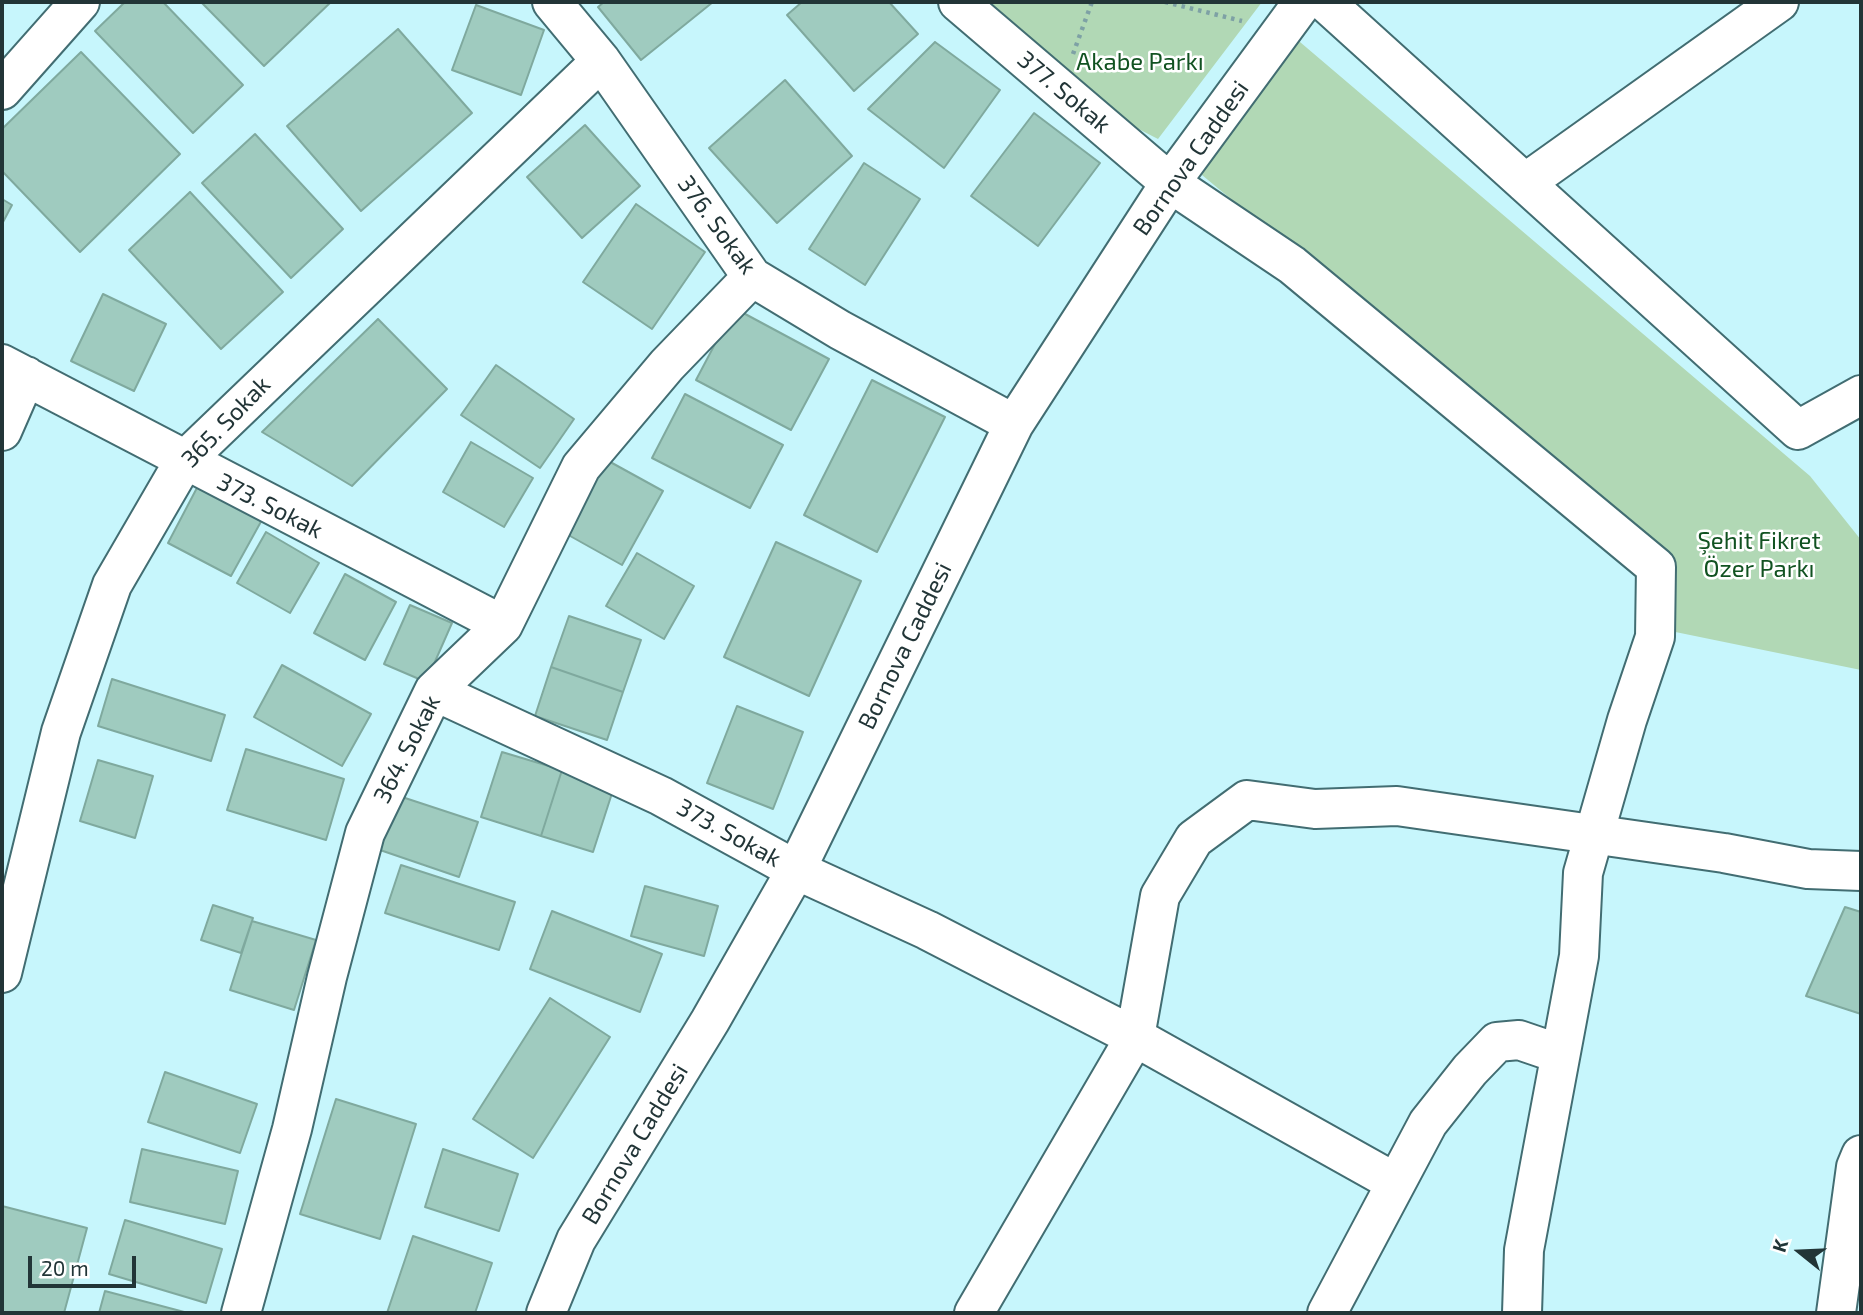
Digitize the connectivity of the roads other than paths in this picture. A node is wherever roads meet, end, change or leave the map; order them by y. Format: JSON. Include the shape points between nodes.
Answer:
{"nodes":[{"id":1,"x":80,"y":2,"type":"edge"},
{"id":2,"x":552,"y":2,"type":"edge"},
{"id":3,"x":958,"y":2,"type":"edge"},
{"id":4,"x":1325,"y":2,"type":"edge"},
{"id":5,"x":1779,"y":2,"type":"edge"},
{"id":6,"x":1293,"y":16,"type":"edge"},
{"id":7,"x":601,"y":61,"type":"junction"},
{"id":8,"x":2,"y":90,"type":"edge"},
{"id":9,"x":1170,"y":183,"type":"junction"},
{"id":10,"x":1525,"y":183,"type":"junction"},
{"id":11,"x":752,"y":277,"type":"junction"},
{"id":12,"x":14,"y":370,"type":"edge"},
{"id":13,"x":1861,"y":395,"type":"edge"},
{"id":14,"x":1014,"y":424,"type":"junction"},
{"id":15,"x":2,"y":431,"type":"edge"},
{"id":16,"x":184,"y":461,"type":"junction"},
{"id":17,"x":503,"y":625,"type":"junction"},
{"id":18,"x":434,"y":691,"type":"junction"},
{"id":19,"x":1594,"y":835,"type":"junction"},
{"id":20,"x":796,"y":870,"type":"junction"},
{"id":21,"x":1861,"y":871,"type":"edge"},
{"id":22,"x":2,"y":973,"type":"edge"},
{"id":23,"x":1135,"y":1037,"type":"junction"},
{"id":24,"x":1560,"y":1054,"type":"junction"},
{"id":25,"x":1861,"y":1155,"type":"edge"},
{"id":26,"x":1396,"y":1183,"type":"junction"},
{"id":27,"x":241,"y":1313,"type":"edge"},
{"id":28,"x":546,"y":1313,"type":"edge"},
{"id":29,"x":974,"y":1313,"type":"edge"},
{"id":30,"x":1327,"y":1313,"type":"edge"},
{"id":31,"x":1522,"y":1313,"type":"edge"},
{"id":32,"x":1836,"y":1313,"type":"edge"}],
"edges":[{"from":1,"to":8,"type":"street"},
{"from":2,"to":7,"type":"street","name":"376. Sokak"},
{"from":3,"to":9,"type":"street","name":"377. Sokak"},
{"from":4,"to":10,"type":"street"},
{"from":5,"to":10,"type":"street"},
{"from":6,"to":9,"type":"street","name":"Bornova Caddesi"},
{"from":7,"to":11,"type":"street","name":"376. Sokak"},
{"from":7,"to":16,"type":"street","name":"365. Sokak"},
{"from":9,"to":14,"type":"street","name":"Bornova Caddesi"},
{"from":9,"to":19,"type":"street","name":"377. Sokak","via":[[1292,265],[1656,567],[1655,637]]},
{"from":10,"to":13,"type":"street","via":[[1798,429]]},
{"from":11,"to":14,"type":"street","name":"376. Sokak"},
{"from":11,"to":17,"type":"street","name":"364. Sokak","via":[[667,365],[581,467]]},
{"from":12,"to":15,"type":"street"},
{"from":12,"to":16,"type":"street","name":"373. Sokak"},
{"from":14,"to":20,"type":"street","name":"Bornova Caddesi"},
{"from":16,"to":17,"type":"street","name":"373. Sokak"},
{"from":16,"to":22,"type":"street","name":"365. Sokak","via":[[112,585],[61,732]]},
{"from":17,"to":18,"type":"street","name":"364. Sokak"},
{"from":18,"to":20,"type":"street","name":"373. Sokak","via":[[662,796]]},
{"from":18,"to":27,"type":"street","name":"364. Sokak","via":[[365,833]]},
{"from":19,"to":21,"type":"street","via":[[1808,869]]},
{"from":19,"to":23,"type":"street","via":[[1396,806],[1315,809],[1247,800],[1194,839],[1160,896]]},
{"from":19,"to":24,"type":"street","via":[[1583,873],[1579,956]]},
{"from":20,"to":23,"type":"street","name":"373. Sokak","via":[[927,930]]},
{"from":20,"to":28,"type":"street","name":"Bornova Caddesi","via":[[576,1240]]},
{"from":23,"to":26,"type":"street","name":"373. Sokak"},
{"from":23,"to":29,"type":"street"},
{"from":24,"to":26,"type":"street","via":[[1519,1040],[1497,1042],[1428,1123]]},
{"from":24,"to":31,"type":"street","via":[[1524,1250]]},
{"from":25,"to":32,"type":"street"},
{"from":26,"to":30,"type":"street"}]}
